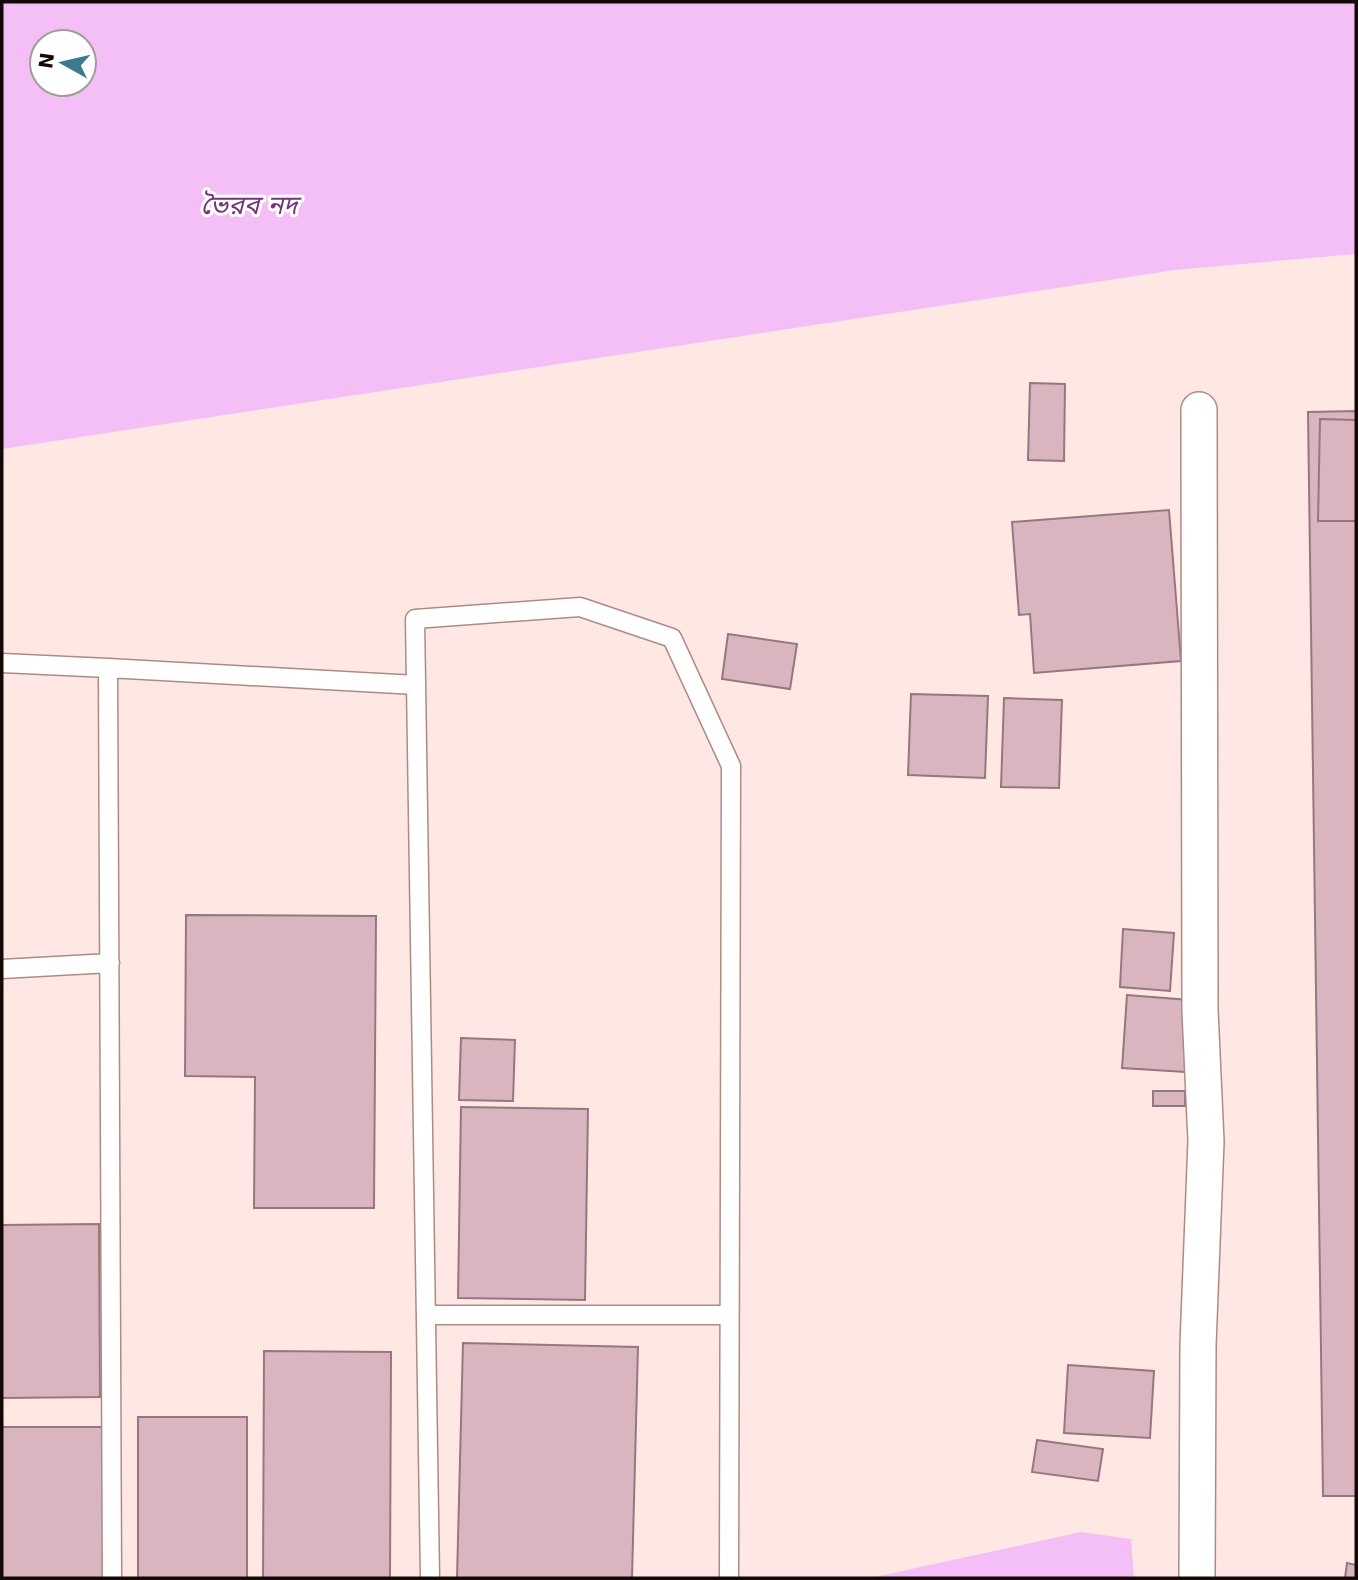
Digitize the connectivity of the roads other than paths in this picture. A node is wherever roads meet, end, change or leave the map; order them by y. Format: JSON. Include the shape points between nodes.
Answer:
{"nodes":[{"id":1,"x":1199,"y":410,"type":"dead end"},
{"id":2,"x":2,"y":663,"type":"edge"},
{"id":3,"x":108,"y":668,"type":"junction"},
{"id":4,"x":416,"y":685,"type":"junction"},
{"id":5,"x":110,"y":963,"type":"junction"},
{"id":6,"x":2,"y":969,"type":"edge"},
{"id":7,"x":428,"y":1315,"type":"junction"},
{"id":8,"x":729,"y":1315,"type":"junction"},
{"id":9,"x":112,"y":1578,"type":"edge"},
{"id":10,"x":430,"y":1578,"type":"edge"},
{"id":11,"x":729,"y":1578,"type":"edge"},
{"id":12,"x":1197,"y":1578,"type":"edge"}],
"edges":[{"from":1,"to":12,"type":"street","via":[[1200,996],[1206,1141],[1198,1345]]},
{"from":2,"to":3,"type":"lane"},
{"from":3,"to":4,"type":"lane"},
{"from":3,"to":5,"type":"lane"},
{"from":4,"to":7,"type":"lane"},
{"from":4,"to":8,"type":"lane","via":[[415,619],[580,607],[672,638],[731,766]]},
{"from":5,"to":6,"type":"lane"},
{"from":5,"to":9,"type":"lane"},
{"from":7,"to":8,"type":"lane"},
{"from":7,"to":10,"type":"lane"},
{"from":8,"to":11,"type":"lane"}]}
